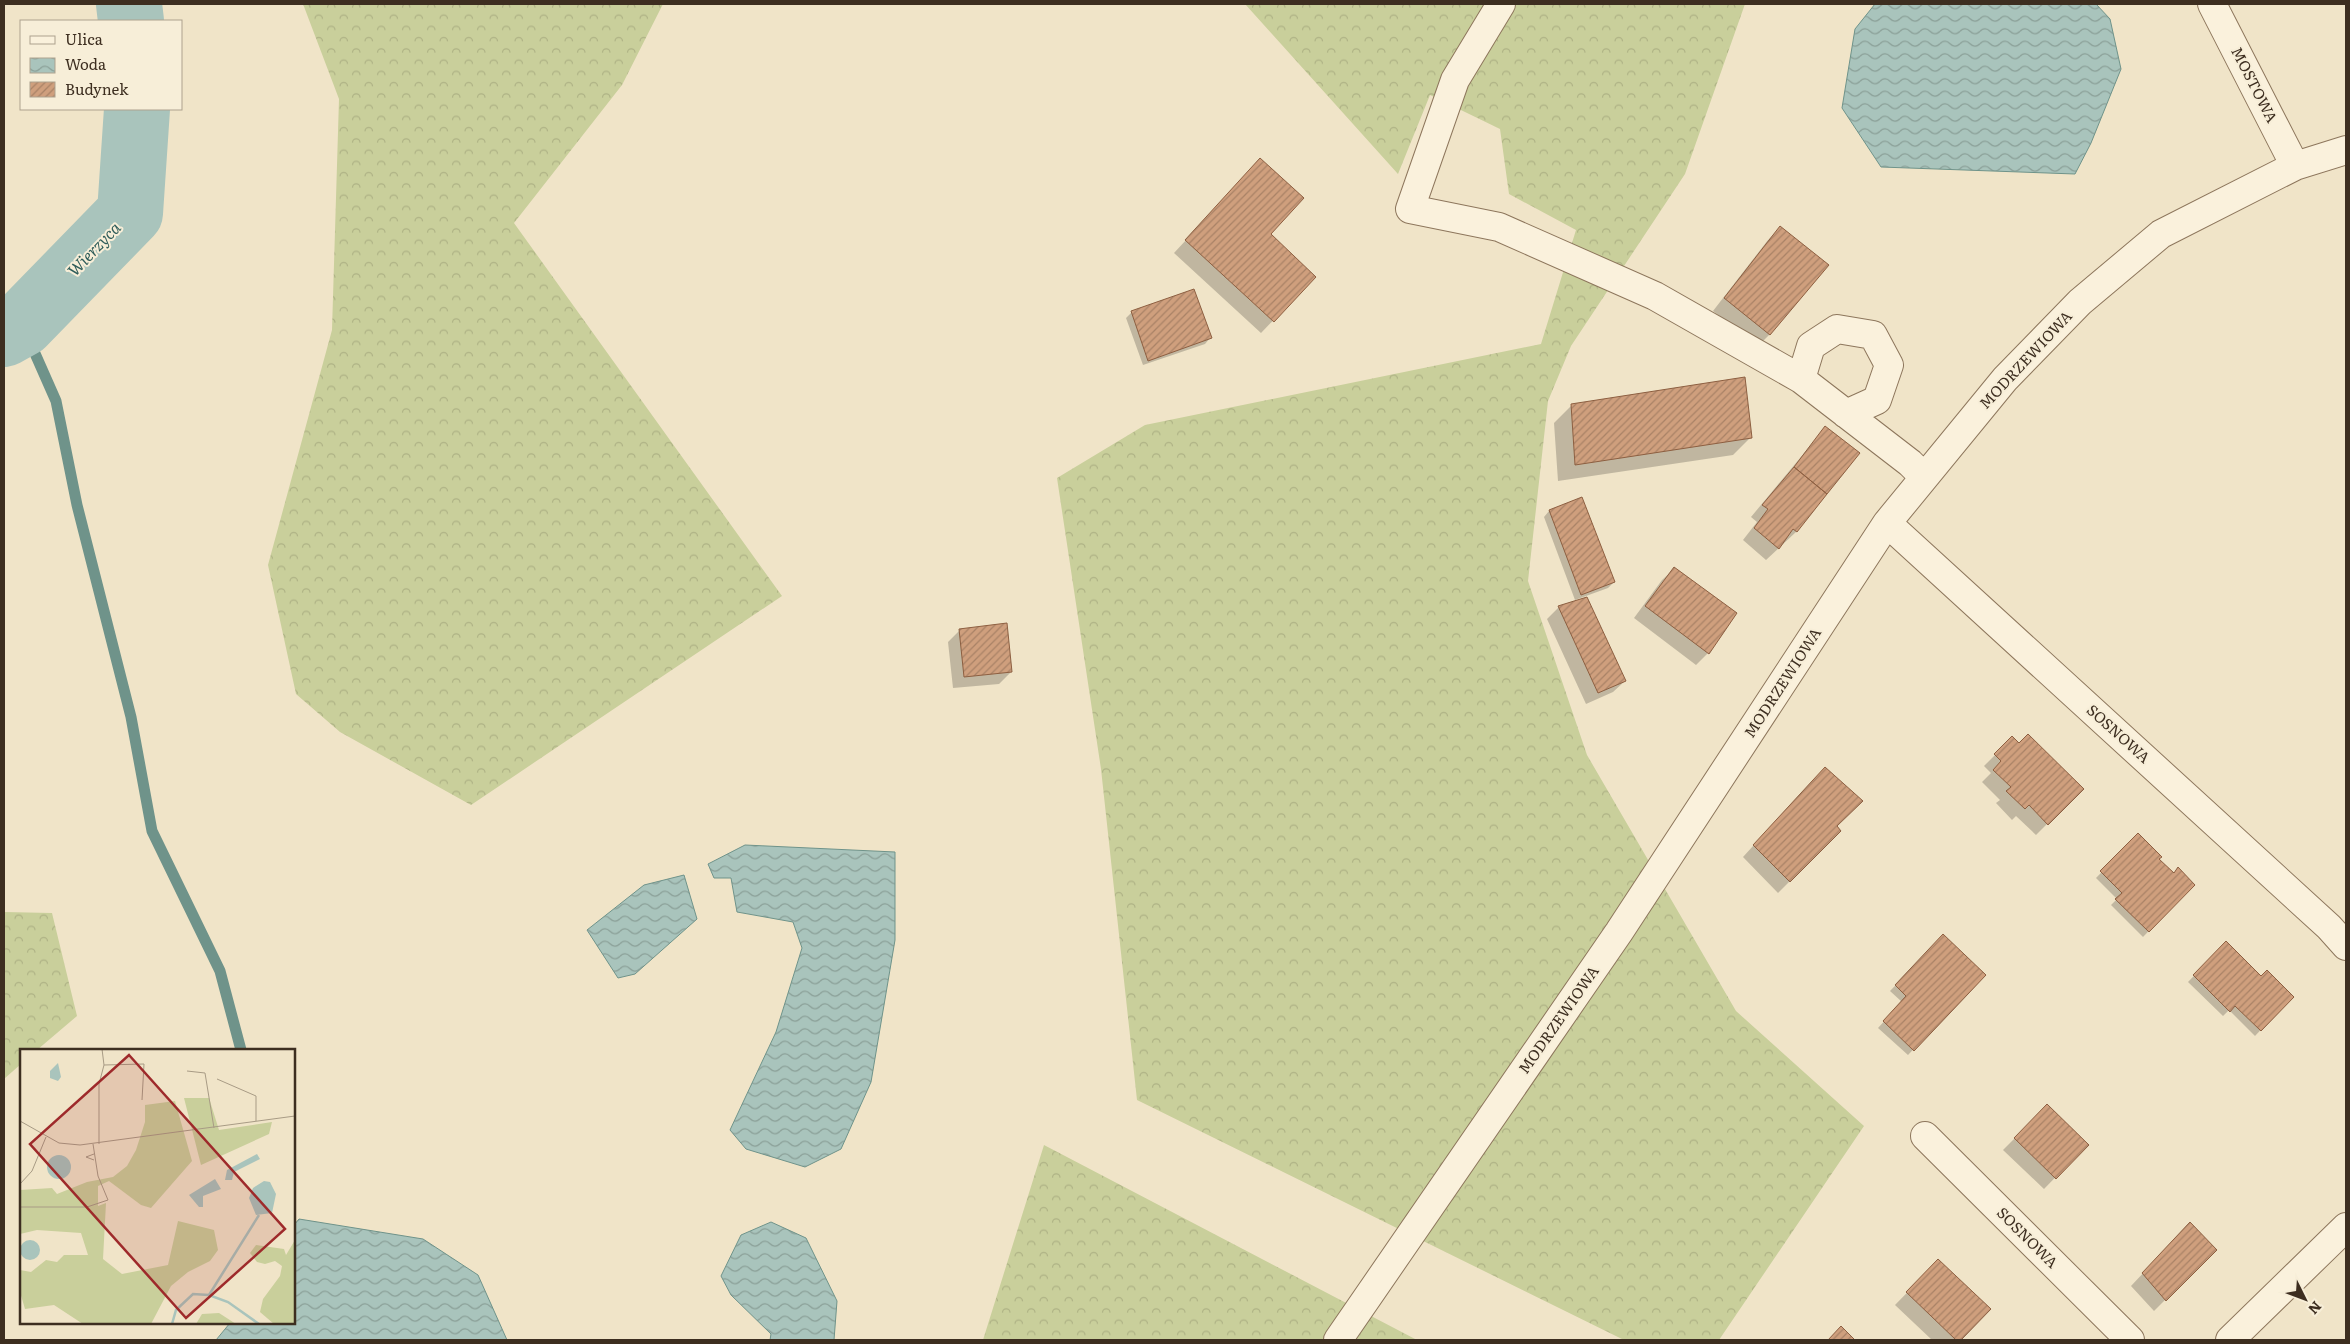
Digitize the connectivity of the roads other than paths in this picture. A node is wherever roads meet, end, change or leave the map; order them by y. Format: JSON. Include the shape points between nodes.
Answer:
{"nodes":[{"id":1,"x":1501,"y":4,"type":"edge"},
{"id":2,"x":2212,"y":4,"type":"edge"},
{"id":3,"x":2346,"y":150,"type":"edge"},
{"id":4,"x":2295,"y":166,"type":"junction"},
{"id":5,"x":1801,"y":379,"type":"junction"},
{"id":6,"x":1846,"y":414,"type":"junction"},
{"id":7,"x":1924,"y":477,"type":"junction"},
{"id":8,"x":1888,"y":523,"type":"junction"},
{"id":9,"x":2346,"y":946,"type":"edge"},
{"id":10,"x":1925,"y":1136,"type":"dead end"},
{"id":11,"x":2346,"y":1227,"type":"edge"},
{"id":12,"x":1338,"y":1340,"type":"edge"},
{"id":13,"x":2130,"y":1340,"type":"edge"},
{"id":14,"x":2230,"y":1340,"type":"edge"}],
"edges":[{"from":1,"to":5,"type":"street","via":[[1454,80],[1410,210],[1499,227],[1655,296]]},
{"from":2,"to":4,"type":"street","name":"MOSTOWA"},
{"from":3,"to":4,"type":"street","name":"MODRZEWIOWA"},
{"from":4,"to":7,"type":"street","name":"MODRZEWIOWA","via":[[2160,234],[2080,302],[2005,378]]},
{"from":5,"to":6,"type":"street"},
{"from":5,"to":6,"type":"street","via":[[1811,346],[1837,330],[1873,335],[1889,365],[1877,400]]},
{"from":6,"to":7,"type":"street"},
{"from":7,"to":8,"type":"street","name":"MODRZEWIOWA"},
{"from":8,"to":9,"type":"street","name":"SOSNOWA"},
{"from":8,"to":12,"type":"street","name":"MODRZEWIOWA","via":[[1619,932]]},
{"from":10,"to":13,"type":"street","name":"SOSNOWA"},
{"from":11,"to":14,"type":"street"}]}
